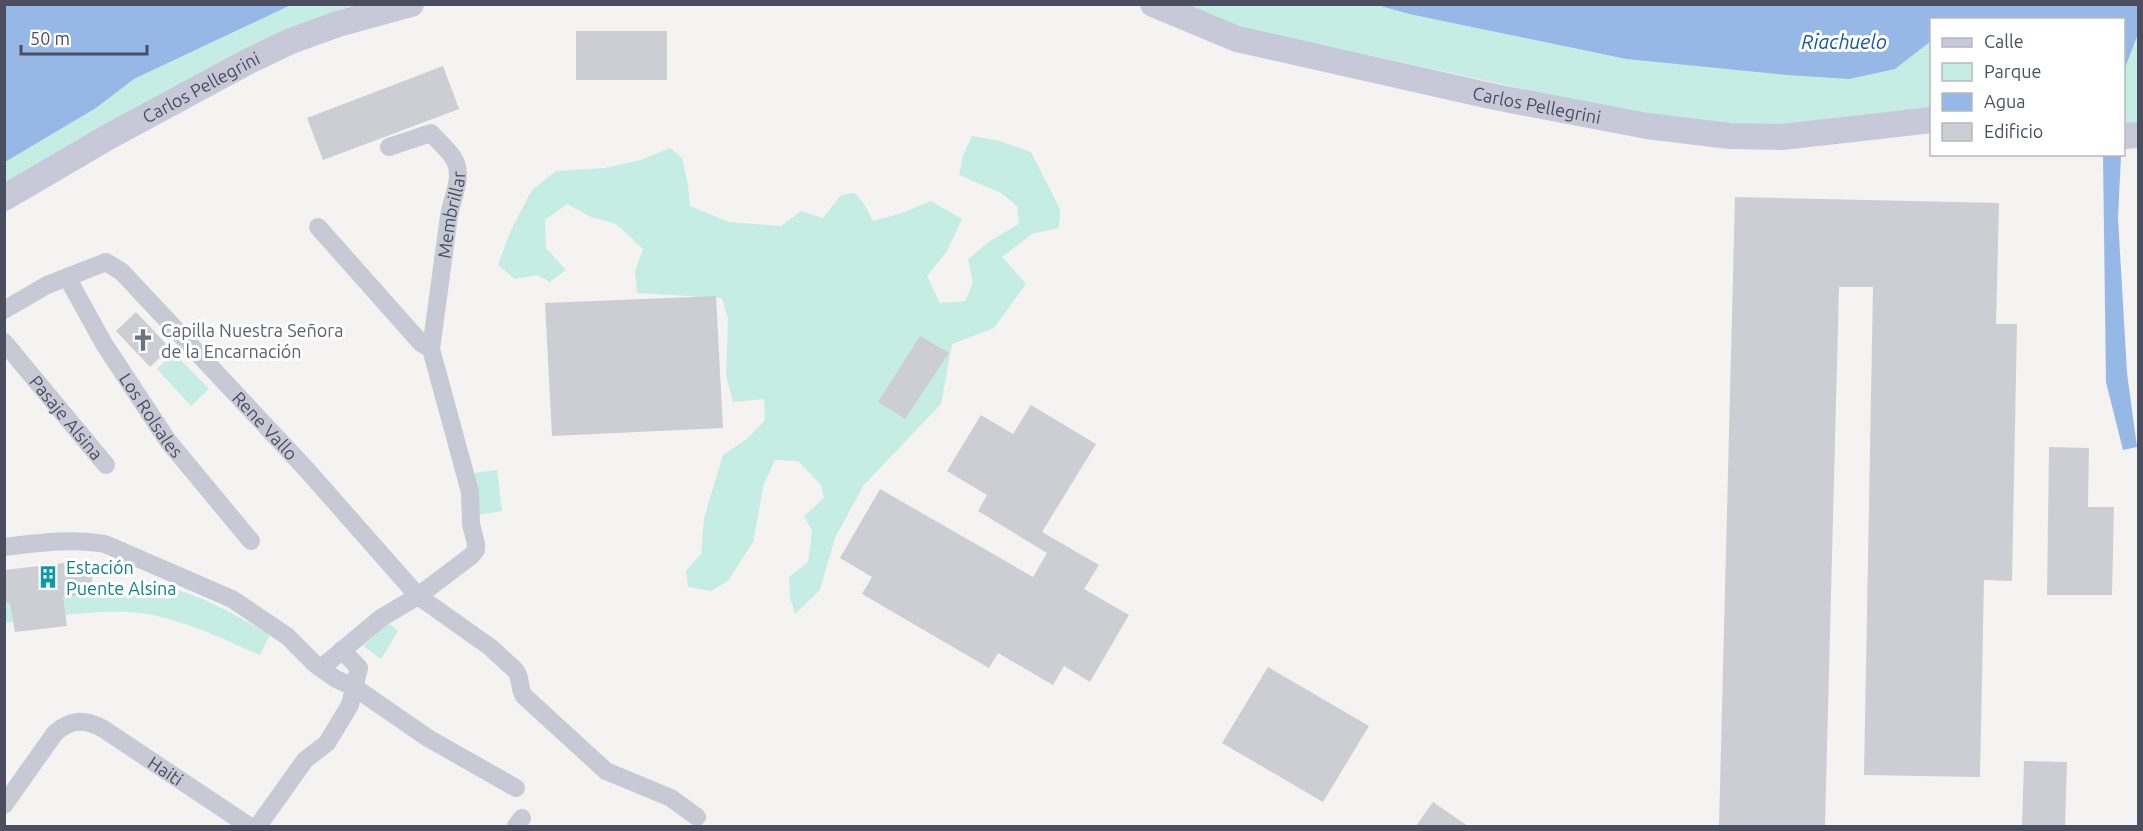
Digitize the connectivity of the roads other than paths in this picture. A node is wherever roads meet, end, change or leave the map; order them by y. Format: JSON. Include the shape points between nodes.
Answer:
{"nodes":[{"id":1,"x":411,"y":4,"type":"edge"},
{"id":2,"x":1153,"y":4,"type":"edge"},
{"id":3,"x":1930,"y":120,"type":"edge"},
{"id":4,"x":389,"y":147,"type":"dead end"},
{"id":5,"x":4,"y":198,"type":"edge"},
{"id":6,"x":318,"y":227,"type":"dead end"},
{"id":7,"x":67,"y":277,"type":"junction"},
{"id":8,"x":4,"y":310,"type":"edge"},
{"id":9,"x":4,"y":342,"type":"edge"},
{"id":10,"x":431,"y":349,"type":"junction"},
{"id":11,"x":106,"y":465,"type":"dead end"},
{"id":12,"x":251,"y":541,"type":"dead end"},
{"id":13,"x":4,"y":547,"type":"edge"},
{"id":14,"x":418,"y":596,"type":"junction"},
{"id":15,"x":342,"y":650,"type":"junction"},
{"id":16,"x":321,"y":668,"type":"junction"},
{"id":17,"x":354,"y":687,"type":"junction"},
{"id":18,"x":516,"y":788,"type":"dead end"},
{"id":19,"x":4,"y":805,"type":"edge"},
{"id":20,"x":697,"y":817,"type":"dead end"},
{"id":21,"x":249,"y":826,"type":"edge"},
{"id":22,"x":258,"y":826,"type":"edge"}],
"edges":[{"from":1,"to":5,"type":"street","name":"Carlos Pellegrini","via":[[338,24],[251,60]]},
{"from":2,"to":3,"type":"street","name":"Carlos Pellegrini","via":[[1237,39],[1495,97],[1647,126],[1730,136],[1782,137]]},
{"from":4,"to":10,"type":"street","name":"Membrillar","via":[[431,133],[457,167]]},
{"from":6,"to":10,"type":"street","via":[[421,343]]},
{"from":7,"to":8,"type":"street"},
{"from":7,"to":12,"type":"street","name":"Los Rolsales","via":[[104,344],[168,441]]},
{"from":7,"to":14,"type":"street","name":"Rene Vallo","via":[[106,262],[122,272]]},
{"from":9,"to":11,"type":"street","name":"Pasaje Alsina"},
{"from":10,"to":14,"type":"street","via":[[468,483],[476,550]]},
{"from":13,"to":16,"type":"street","via":[[86,540],[105,544],[232,599],[286,636]]},
{"from":14,"to":15,"type":"street","via":[[389,612]]},
{"from":14,"to":20,"type":"street","name":"Rene Vallo","via":[[514,669],[524,696],[606,771],[671,798]]},
{"from":15,"to":16,"type":"street"},
{"from":15,"to":17,"type":"street","via":[[359,668]]},
{"from":16,"to":17,"type":"street"},
{"from":17,"to":18,"type":"street","via":[[428,738]]},
{"from":17,"to":22,"type":"street","via":[[350,705],[327,743],[305,760]]},
{"from":19,"to":21,"type":"street","name":"Haiti","via":[[55,733],[65,725],[81,721],[102,728]]}]}
